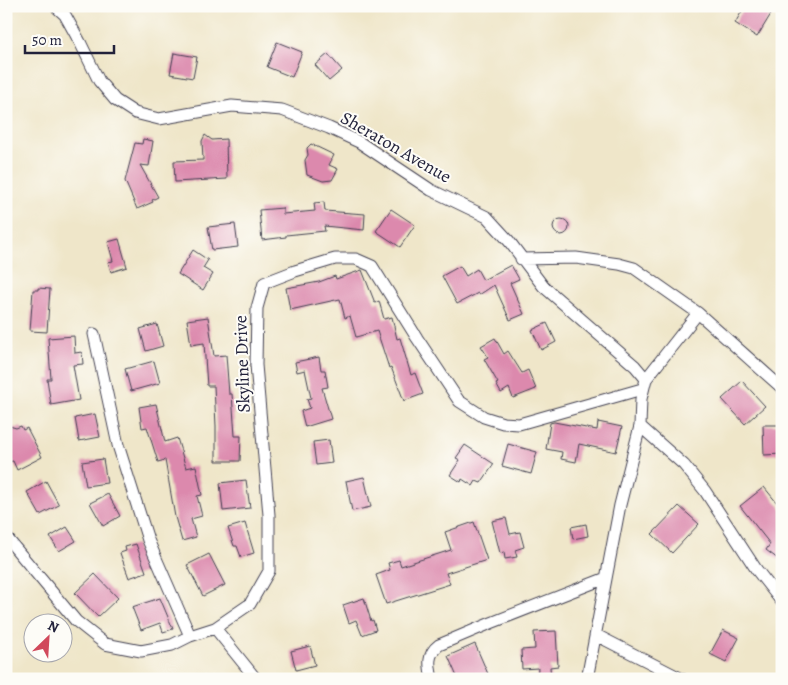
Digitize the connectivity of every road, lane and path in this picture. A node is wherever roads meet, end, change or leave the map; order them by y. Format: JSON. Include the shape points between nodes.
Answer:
{"nodes":[{"id":1,"x":55,"y":6,"type":"edge"},
{"id":2,"x":521,"y":259,"type":"junction"},
{"id":3,"x":698,"y":313,"type":"junction"},
{"id":4,"x":94,"y":334,"type":"dead end"},
{"id":5,"x":644,"y":384,"type":"junction"},
{"id":6,"x":782,"y":388,"type":"edge"},
{"id":7,"x":640,"y":426,"type":"junction"},
{"id":8,"x":6,"y":537,"type":"edge"},
{"id":9,"x":606,"y":578,"type":"junction"},
{"id":10,"x":782,"y":602,"type":"edge"},
{"id":11,"x":215,"y":628,"type":"junction"},
{"id":12,"x":596,"y":635,"type":"junction"},
{"id":13,"x":190,"y":636,"type":"junction"},
{"id":14,"x":256,"y":679,"type":"edge"},
{"id":15,"x":432,"y":679,"type":"edge"},
{"id":16,"x":587,"y":679,"type":"edge"},
{"id":17,"x":682,"y":679,"type":"edge"}],
"edges":[{"from":1,"to":2,"type":"street","name":"Sheraton Avenue","via":[[65,15],[99,81],[115,100],[136,113],[159,119],[232,106],[282,110],[359,142],[430,190],[487,217]]},
{"from":2,"to":3,"type":"street","via":[[576,258],[634,268]]},
{"from":2,"to":5,"type":"street","name":"Sheraton Avenue","via":[[543,286],[635,366]]},
{"from":3,"to":5,"type":"street"},
{"from":3,"to":6,"type":"street"},
{"from":4,"to":13,"type":"street","via":[[118,445],[145,531]]},
{"from":5,"to":7,"type":"street"},
{"from":5,"to":11,"type":"street","name":"Skyline Drive","via":[[537,420],[503,423],[484,417],[459,401],[372,266],[356,259],[335,259],[264,282],[257,308],[256,365],[269,515],[269,571],[250,604]]},
{"from":7,"to":9,"type":"street"},
{"from":7,"to":10,"type":"street","via":[[690,471]]},
{"from":8,"to":13,"type":"street","name":"Skyline Drive","via":[[76,621],[105,644],[141,651],[172,645]]},
{"from":9,"to":12,"type":"street"},
{"from":9,"to":15,"type":"street","via":[[439,645],[429,656]]},
{"from":11,"to":13,"type":"street","name":"Skyline Drive"},
{"from":11,"to":14,"type":"street"},
{"from":12,"to":16,"type":"street"},
{"from":12,"to":17,"type":"street"}]}
